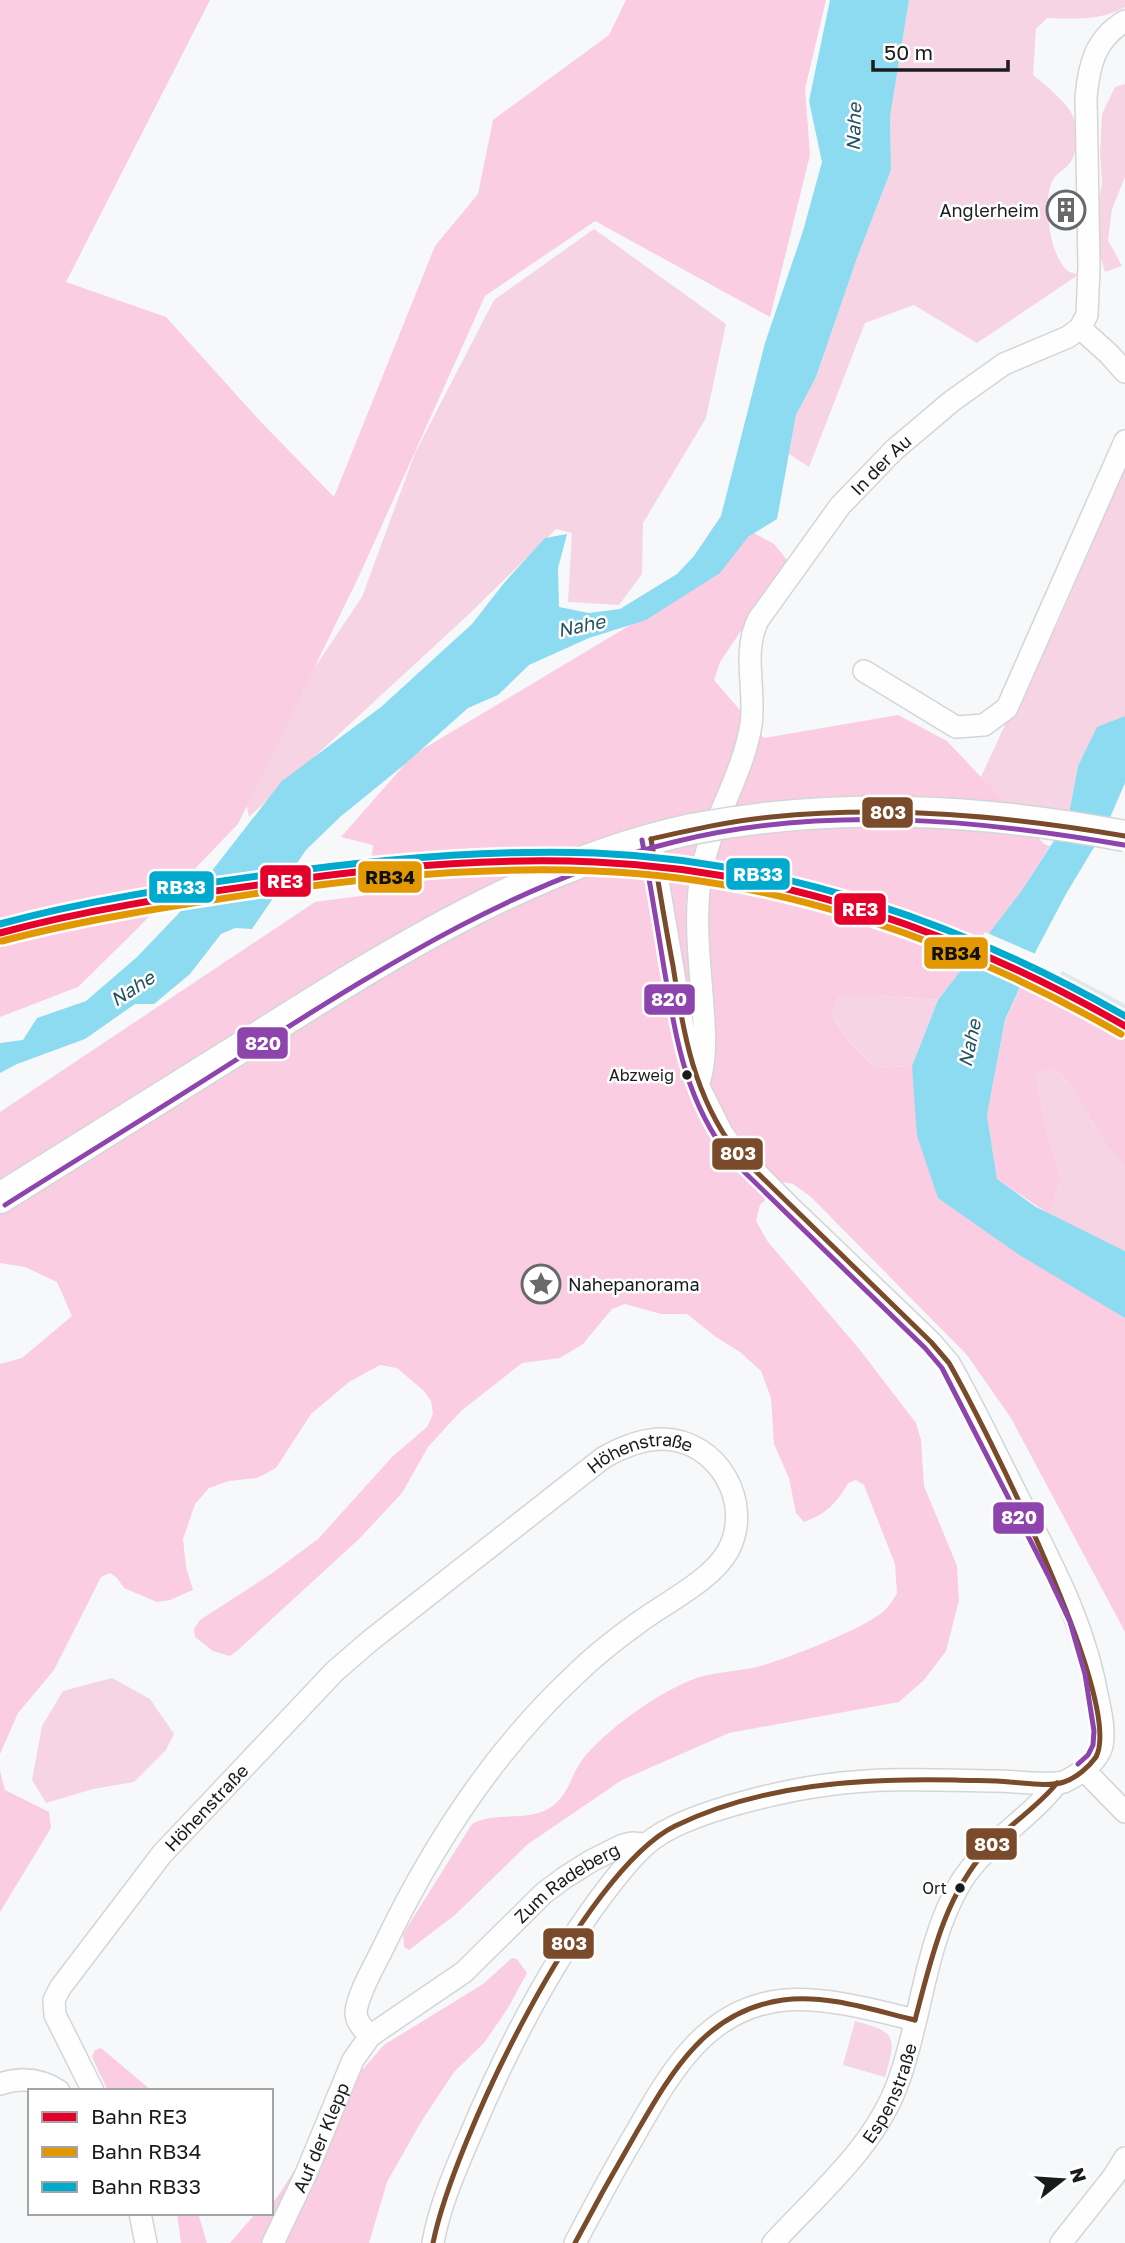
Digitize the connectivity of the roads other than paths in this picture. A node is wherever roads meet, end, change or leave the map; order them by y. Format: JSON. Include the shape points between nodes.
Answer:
{"nodes":[{"id":1,"x":1125,"y":21,"type":"edge"},
{"id":2,"x":1080,"y":328,"type":"junction"},
{"id":3,"x":1125,"y":372,"type":"edge"},
{"id":4,"x":1125,"y":441,"type":"edge"},
{"id":5,"x":864,"y":670,"type":"dead end"},
{"id":6,"x":1125,"y":836,"type":"edge"},
{"id":7,"x":651,"y":839,"type":"junction"},
{"id":8,"x":698,"y":1085,"type":"junction"},
{"id":9,"x":0,"y":1198,"type":"edge"},
{"id":10,"x":1084,"y":1770,"type":"junction"},
{"id":11,"x":1057,"y":1783,"type":"junction"},
{"id":12,"x":1125,"y":1812,"type":"edge"},
{"id":13,"x":646,"y":1844,"type":"junction"},
{"id":14,"x":915,"y":2020,"type":"junction"},
{"id":15,"x":370,"y":2036,"type":"junction"},
{"id":16,"x":0,"y":2084,"type":"edge"},
{"id":17,"x":54,"y":2089,"type":"edge"},
{"id":18,"x":92,"y":2089,"type":"edge"},
{"id":19,"x":1125,"y":2158,"type":"edge"},
{"id":20,"x":140,"y":2215,"type":"edge"},
{"id":21,"x":146,"y":2243,"type":"edge"},
{"id":22,"x":272,"y":2243,"type":"edge"},
{"id":23,"x":433,"y":2243,"type":"edge"},
{"id":24,"x":575,"y":2243,"type":"edge"},
{"id":25,"x":772,"y":2243,"type":"edge"},
{"id":26,"x":1061,"y":2243,"type":"edge"}],
"edges":[{"from":1,"to":2,"type":"street","via":[[1101,43],[1088,74],[1089,266],[1087,314]]},
{"from":2,"to":3,"type":"street"},
{"from":2,"to":8,"type":"street","name":"In der Au","via":[[979,380],[894,450],[814,540],[758,620],[749,645],[752,710],[746,748],[709,837],[700,883],[698,938],[706,1046]]},
{"from":4,"to":5,"type":"street","via":[[1007,708],[984,725],[956,727]]},
{"from":6,"to":7,"type":"main road","bridge":true,"via":[[994,817],[897,810],[786,814]]},
{"from":7,"to":8,"type":"street","via":[[682,1022]]},
{"from":7,"to":9,"type":"main road","via":[[506,894],[418,940]]},
{"from":8,"to":10,"type":"street","via":[[736,1152],[949,1363],[1078,1619],[1094,1672],[1103,1731],[1102,1747]]},
{"from":10,"to":11,"type":"street","name":"Zum Radeberg"},
{"from":10,"to":12,"type":"street"},
{"from":11,"to":13,"type":"street","name":"Zum Radeberg","via":[[826,1785],[695,1818]]},
{"from":11,"to":14,"type":"street","name":"Espenstraße","via":[[989,1846],[960,1884],[935,1944]]},
{"from":13,"to":15,"type":"street","name":"Zum Radeberg","via":[[623,1845],[564,1878],[464,1972]]},
{"from":13,"to":23,"type":"street","via":[[572,1937],[541,1992],[486,2097]]},
{"from":14,"to":24,"type":"street","via":[[871,2009],[786,2000],[761,2004],[713,2029],[677,2064]]},
{"from":14,"to":25,"type":"street","name":"Espenstraße","via":[[900,2080],[873,2134]]},
{"from":15,"to":18,"type":"street","name":"Höhenstraße","via":[[356,2013],[362,1992],[414,1889],[494,1765],[576,1674],[702,1578],[729,1550],[735,1534],[735,1496],[729,1478],[703,1452],[665,1439],[641,1441],[603,1458],[335,1671],[162,1854],[60,1988],[54,2000],[55,2015]]},
{"from":15,"to":22,"type":"street","name":"Auf der Klepp","via":[[353,2060]]},
{"from":16,"to":17,"type":"street","via":[[34,2080]]},
{"from":19,"to":26,"type":"street"},
{"from":20,"to":21,"type":"street"}]}
